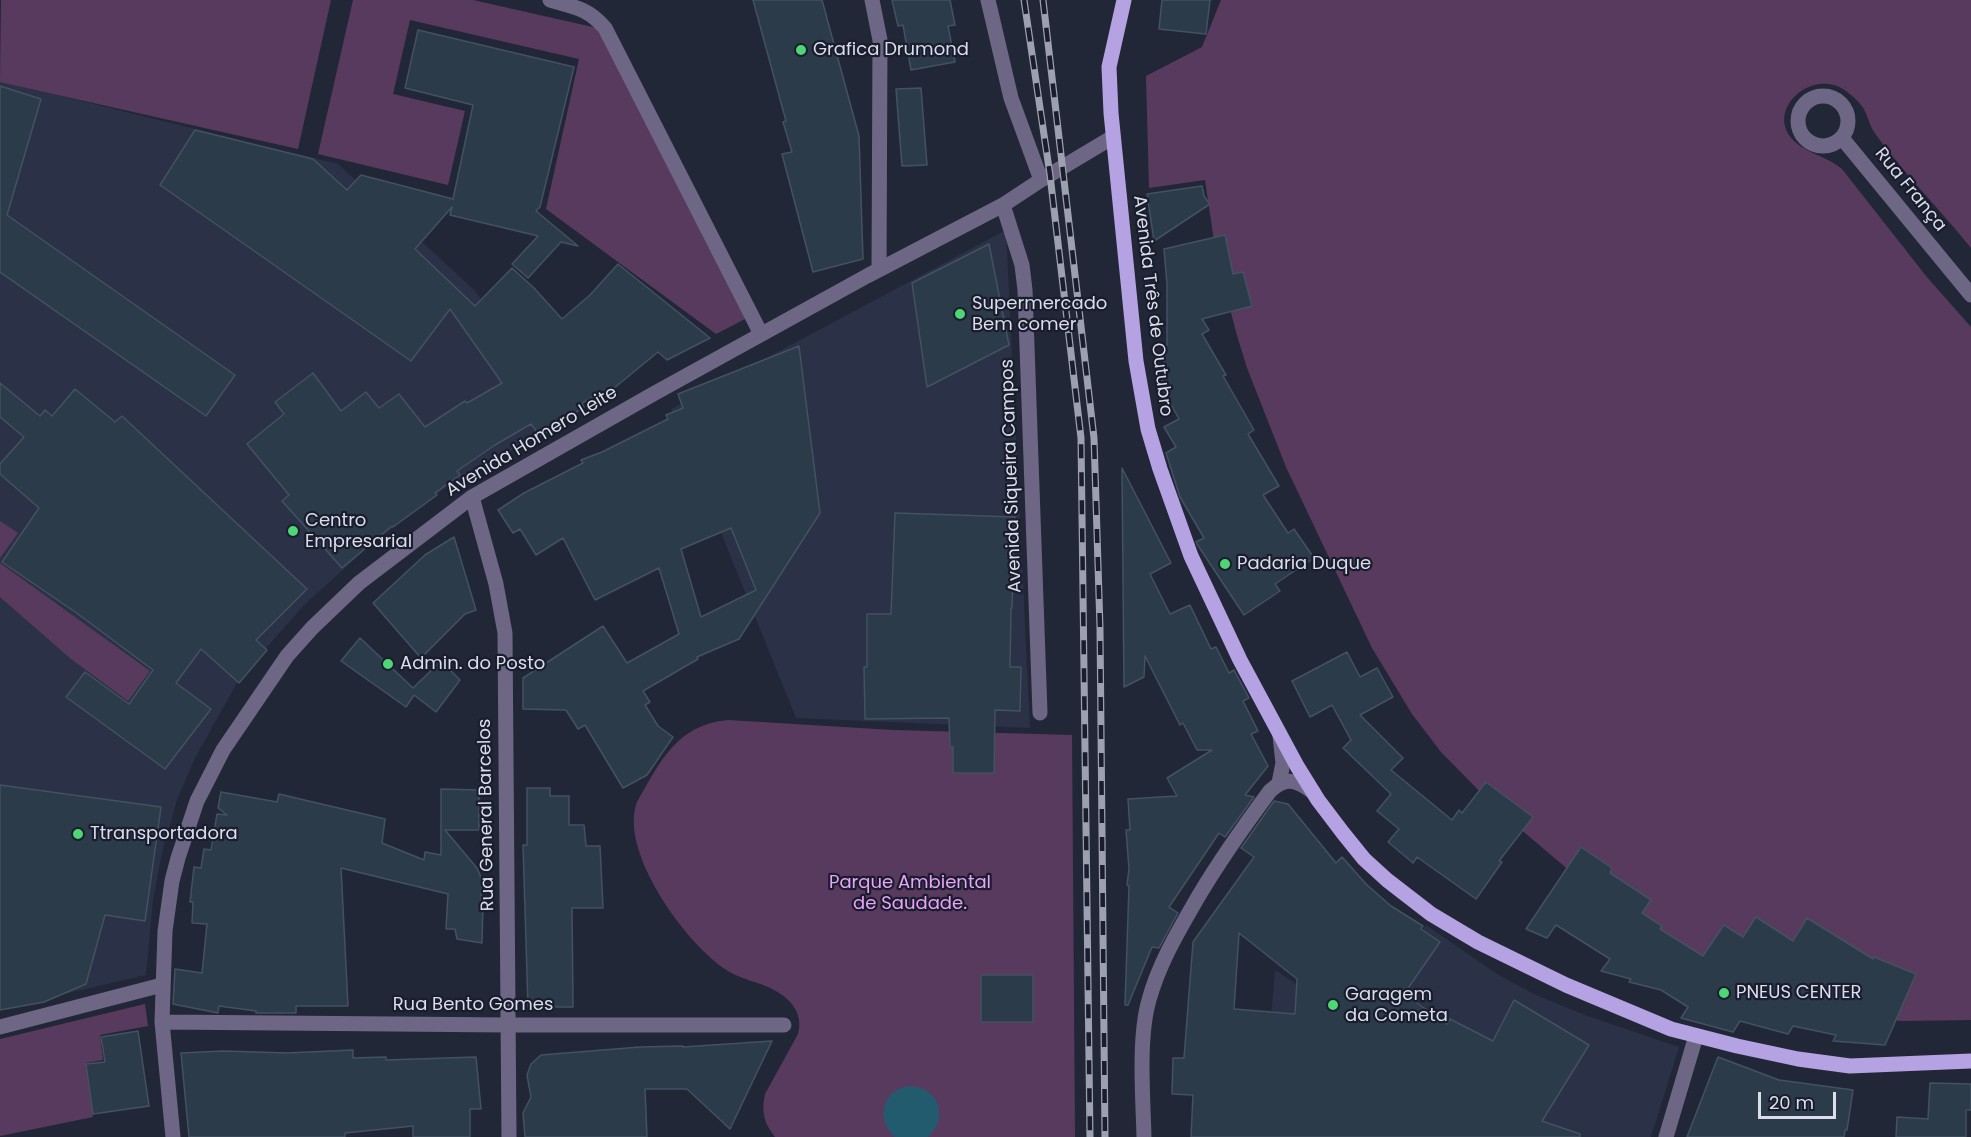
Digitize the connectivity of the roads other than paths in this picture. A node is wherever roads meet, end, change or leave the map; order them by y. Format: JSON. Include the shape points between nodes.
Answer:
{"nodes":[{"id":1,"x":550,"y":0,"type":"edge"},
{"id":2,"x":872,"y":0,"type":"edge"},
{"id":3,"x":988,"y":0,"type":"edge"},
{"id":4,"x":1124,"y":0,"type":"edge"},
{"id":5,"x":1113,"y":137,"type":"junction"},
{"id":6,"x":1842,"y":138,"type":"dead end"},
{"id":7,"x":1041,"y":180,"type":"junction"},
{"id":8,"x":1004,"y":205,"type":"junction"},
{"id":9,"x":879,"y":269,"type":"junction"},
{"id":10,"x":1971,"y":295,"type":"edge"},
{"id":11,"x":761,"y":334,"type":"junction"},
{"id":12,"x":472,"y":497,"type":"junction"},
{"id":13,"x":1040,"y":713,"type":"dead end"},
{"id":14,"x":1279,"y":734,"type":"junction"},
{"id":15,"x":1279,"y":783,"type":"junction"},
{"id":16,"x":1313,"y":792,"type":"junction"},
{"id":17,"x":162,"y":985,"type":"junction"},
{"id":18,"x":162,"y":1022,"type":"junction"},
{"id":19,"x":508,"y":1025,"type":"junction"},
{"id":20,"x":784,"y":1025,"type":"dead end"},
{"id":21,"x":0,"y":1026,"type":"edge"},
{"id":22,"x":1696,"y":1036,"type":"junction"},
{"id":23,"x":1971,"y":1061,"type":"edge"},
{"id":24,"x":173,"y":1137,"type":"edge"},
{"id":25,"x":509,"y":1137,"type":"edge"},
{"id":26,"x":1144,"y":1137,"type":"edge"},
{"id":27,"x":1666,"y":1137,"type":"edge"}],
"edges":[{"from":1,"to":11,"type":"street","via":[[595,16],[605,28]]},
{"from":2,"to":9,"type":"street","via":[[880,40]]},
{"from":3,"to":7,"type":"street","via":[[1011,98]]},
{"from":4,"to":5,"type":"main road","name":"Avenida Três de Outubro","via":[[1110,68]]},
{"from":5,"to":7,"type":"street","name":"Avenida Homero Leite"},
{"from":5,"to":14,"type":"main road","name":"Avenida Três de Outubro","via":[[1136,362],[1148,429],[1191,556]]},
{"from":6,"to":10,"type":"street","name":"Rua França"},
{"from":7,"to":8,"type":"street","name":"Avenida Homero Leite"},
{"from":8,"to":9,"type":"street","name":"Avenida Homero Leite"},
{"from":8,"to":13,"type":"street","name":"Avenida Siqueira Campos","via":[[1022,265],[1025,290]]},
{"from":9,"to":11,"type":"street","name":"Avenida Homero Leite"},
{"from":11,"to":12,"type":"street","name":"Avenida Homero Leite"},
{"from":12,"to":17,"type":"street","name":"Avenida Homero Leite","via":[[359,582],[312,628],[287,656],[228,742],[197,801],[172,881]]},
{"from":12,"to":19,"type":"street","name":"Rua General Barcelos","via":[[505,633]]},
{"from":14,"to":15,"type":"street","via":[[1283,763]]},
{"from":14,"to":16,"type":"main road","name":"Avenida Três de Outubro"},
{"from":15,"to":16,"type":"street","via":[[1290,781]]},
{"from":15,"to":26,"type":"street","via":[[1219,861],[1162,963],[1148,1001],[1143,1044]]},
{"from":16,"to":22,"type":"main road","name":"Avenida Três de Outubro","via":[[1364,859],[1431,914],[1566,985]]},
{"from":17,"to":18,"type":"street","name":"Avenida Homero Leite"},
{"from":17,"to":21,"type":"street"},
{"from":18,"to":19,"type":"street","name":"Rua Bento Gomes"},
{"from":18,"to":24,"type":"street","name":"Avenida Homero Leite"},
{"from":19,"to":20,"type":"street","name":"Rua Bento Gomes"},
{"from":19,"to":25,"type":"street","name":"Rua General Barcelos"},
{"from":22,"to":23,"type":"main road","name":"Avenida Três de Outubro","via":[[1798,1059],[1850,1066]]},
{"from":22,"to":27,"type":"street"}]}
